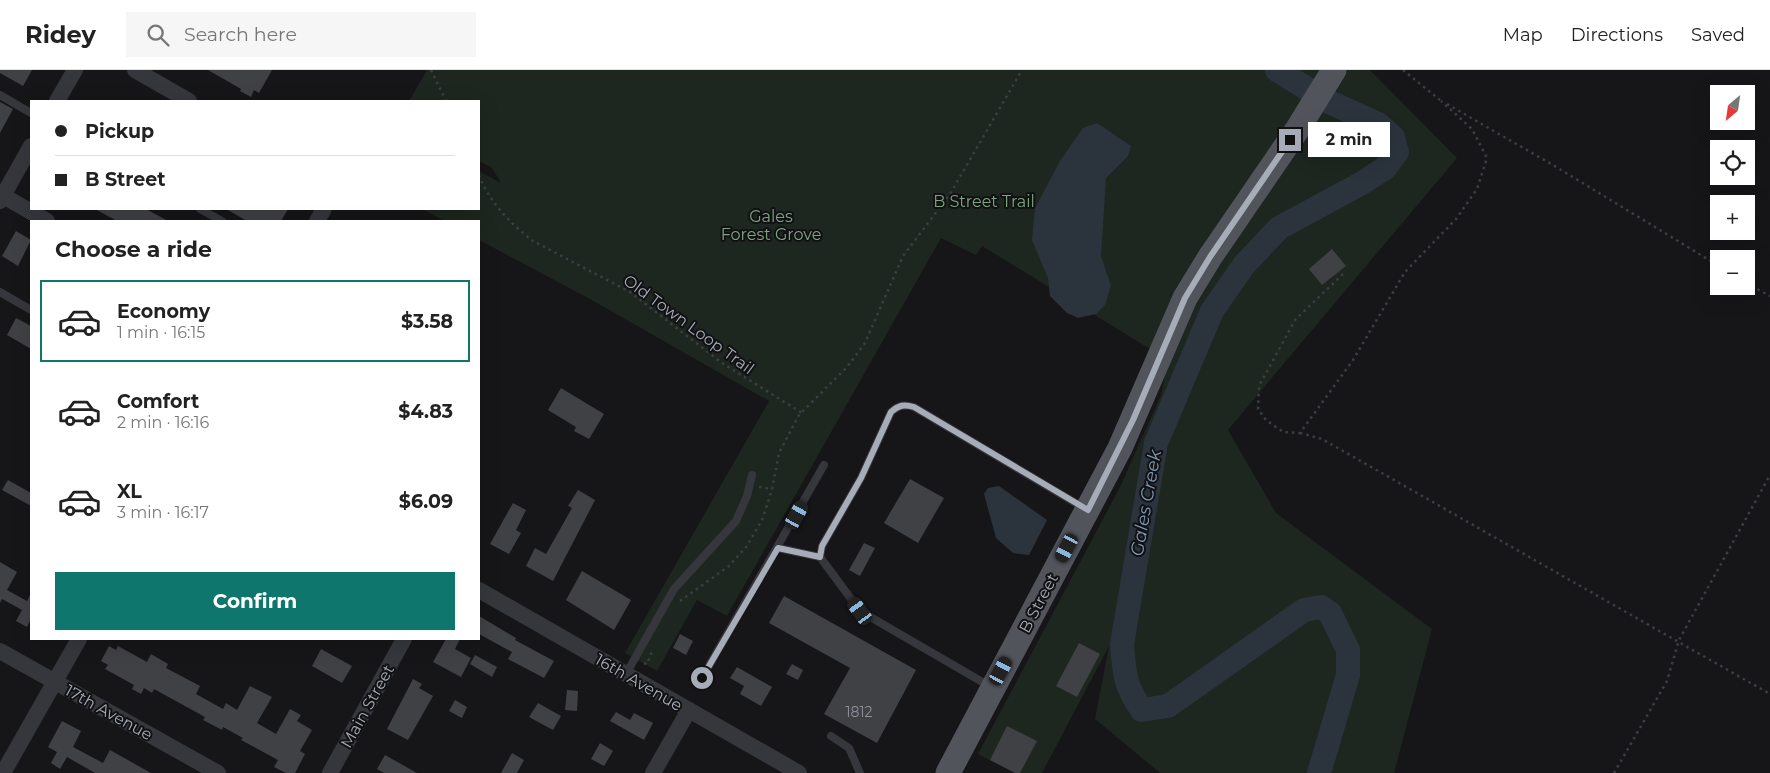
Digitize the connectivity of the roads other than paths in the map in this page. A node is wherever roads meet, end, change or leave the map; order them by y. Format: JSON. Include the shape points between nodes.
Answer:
{"nodes":[{"id":1,"x":75,"y":70,"type":"edge"},
{"id":2,"x":135,"y":70,"type":"edge"},
{"id":3,"x":1330,"y":76,"type":"edge"},
{"id":4,"x":0,"y":95,"type":"edge"},
{"id":5,"x":58,"y":100,"type":"edge"},
{"id":6,"x":187,"y":100,"type":"edge"},
{"id":7,"x":30,"y":112,"type":"edge"},
{"id":8,"x":30,"y":148,"type":"edge"},
{"id":9,"x":1,"y":197,"type":"edge"},
{"id":10,"x":202,"y":210,"type":"edge"},
{"id":11,"x":45,"y":220,"type":"edge"},
{"id":12,"x":220,"y":220,"type":"edge"},
{"id":13,"x":0,"y":292,"type":"edge"},
{"id":14,"x":30,"y":309,"type":"edge"},
{"id":15,"x":824,"y":466,"type":"dead end"},
{"id":16,"x":752,"y":475,"type":"dead end"},
{"id":17,"x":1088,"y":510,"type":"junction"},
{"id":18,"x":778,"y":548,"type":"junction"},
{"id":19,"x":820,"y":557,"type":"junction"},
{"id":20,"x":480,"y":591,"type":"edge"},
{"id":21,"x":78,"y":640,"type":"edge"},
{"id":22,"x":403,"y":640,"type":"edge"},
{"id":23,"x":0,"y":651,"type":"edge"},
{"id":24,"x":626,"y":674,"type":"junction"},
{"id":25,"x":702,"y":678,"type":"dead end"},
{"id":26,"x":55,"y":682,"type":"junction"},
{"id":27,"x":992,"y":688,"type":"junction"},
{"id":28,"x":689,"y":710,"type":"junction"},
{"id":29,"x":830,"y":736,"type":"dead end"},
{"id":30,"x":3,"y":773,"type":"edge"},
{"id":31,"x":218,"y":773,"type":"edge"},
{"id":32,"x":330,"y":773,"type":"edge"},
{"id":33,"x":653,"y":773,"type":"edge"},
{"id":34,"x":799,"y":773,"type":"edge"},
{"id":35,"x":860,"y":773,"type":"edge"},
{"id":36,"x":948,"y":773,"type":"edge"}],
"edges":[{"from":1,"to":5,"type":"street"},
{"from":2,"to":6,"type":"street"},
{"from":3,"to":17,"type":"main road","name":"B Street","via":[[1185,298],[1130,427]]},
{"from":4,"to":7,"type":"lane"},
{"from":8,"to":9,"type":"street"},
{"from":9,"to":11,"type":"street"},
{"from":10,"to":12,"type":"lane"},
{"from":13,"to":14,"type":"lane"},
{"from":15,"to":18,"type":"lane"},
{"from":16,"to":24,"type":"lane","via":[[736,521],[674,589]]},
{"from":17,"to":19,"type":"lane","via":[[905,404],[891,412],[861,478],[822,546]]},
{"from":17,"to":27,"type":"main road","name":"B Street"},
{"from":18,"to":19,"type":"lane"},
{"from":18,"to":25,"type":"lane"},
{"from":19,"to":27,"type":"lane","via":[[860,611]]},
{"from":20,"to":24,"type":"street","name":"16th Avenue"},
{"from":21,"to":26,"type":"street"},
{"from":22,"to":32,"type":"street","name":"Main Street"},
{"from":23,"to":26,"type":"street","name":"17th Avenue"},
{"from":24,"to":28,"type":"street","name":"16th Avenue"},
{"from":26,"to":30,"type":"street"},
{"from":26,"to":31,"type":"street","name":"17th Avenue"},
{"from":27,"to":36,"type":"main road","name":"B Street"},
{"from":28,"to":33,"type":"street"},
{"from":28,"to":34,"type":"street","name":"16th Avenue"},
{"from":29,"to":35,"type":"lane","via":[[849,748]]}]}
